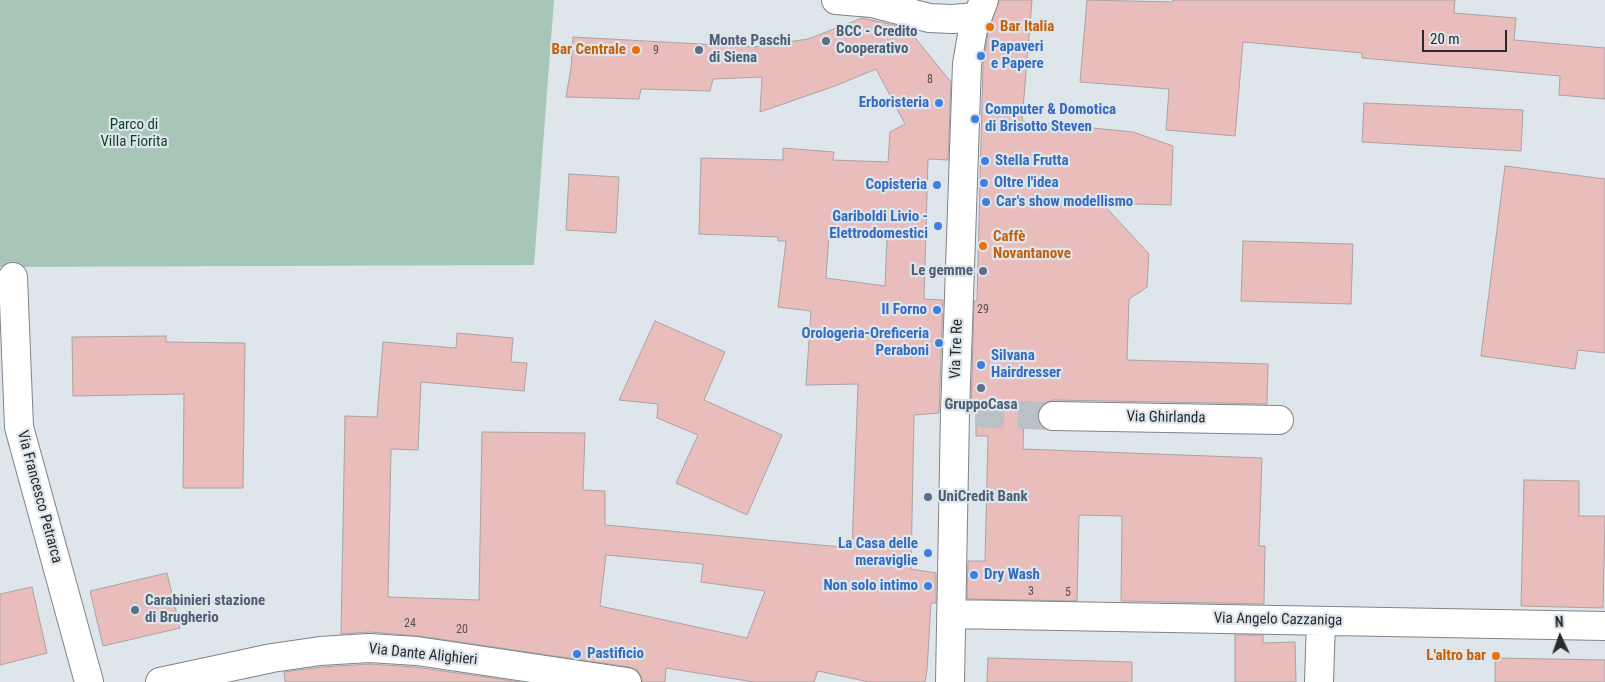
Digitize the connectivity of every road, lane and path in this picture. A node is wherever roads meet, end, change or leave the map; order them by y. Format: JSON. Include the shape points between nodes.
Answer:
{"nodes":[{"id":1,"x":836,"y":0,"type":"edge"},
{"id":2,"x":981,"y":8,"type":"edge"},
{"id":3,"x":13,"y":277,"type":"dead end"},
{"id":4,"x":1053,"y":416,"type":"tunnel mouth"},
{"id":5,"x":1280,"y":420,"type":"dead end"},
{"id":6,"x":951,"y":614,"type":"junction"},
{"id":7,"x":1321,"y":621,"type":"junction"},
{"id":8,"x":1605,"y":626,"type":"edge"},
{"id":9,"x":89,"y":682,"type":"edge"},
{"id":10,"x":160,"y":682,"type":"edge"},
{"id":11,"x":627,"y":682,"type":"edge"},
{"id":12,"x":950,"y":682,"type":"edge"},
{"id":13,"x":1319,"y":682,"type":"edge"}],
"edges":[{"from":1,"to":2,"type":"street","via":[[872,3],[929,18],[952,19]]},
{"from":2,"to":6,"type":"street","name":"Via Tre Re","via":[[968,52],[966,413]]},
{"from":3,"to":9,"type":"street","name":"Via Francesco Petrarca","via":[[19,427]]},
{"from":4,"to":5,"type":"street","name":"Via Ghirlanda"},
{"from":6,"to":7,"type":"street","name":"Via Angelo Cazzaniga"},
{"from":6,"to":12,"type":"street","name":"Via Tre Re"},
{"from":7,"to":8,"type":"street","name":"Via Angelo Cazzaniga"},
{"from":7,"to":13,"type":"street"},
{"from":10,"to":11,"type":"street","name":"Via Dante Alighieri","via":[[272,658],[369,648],[417,651]]}]}
